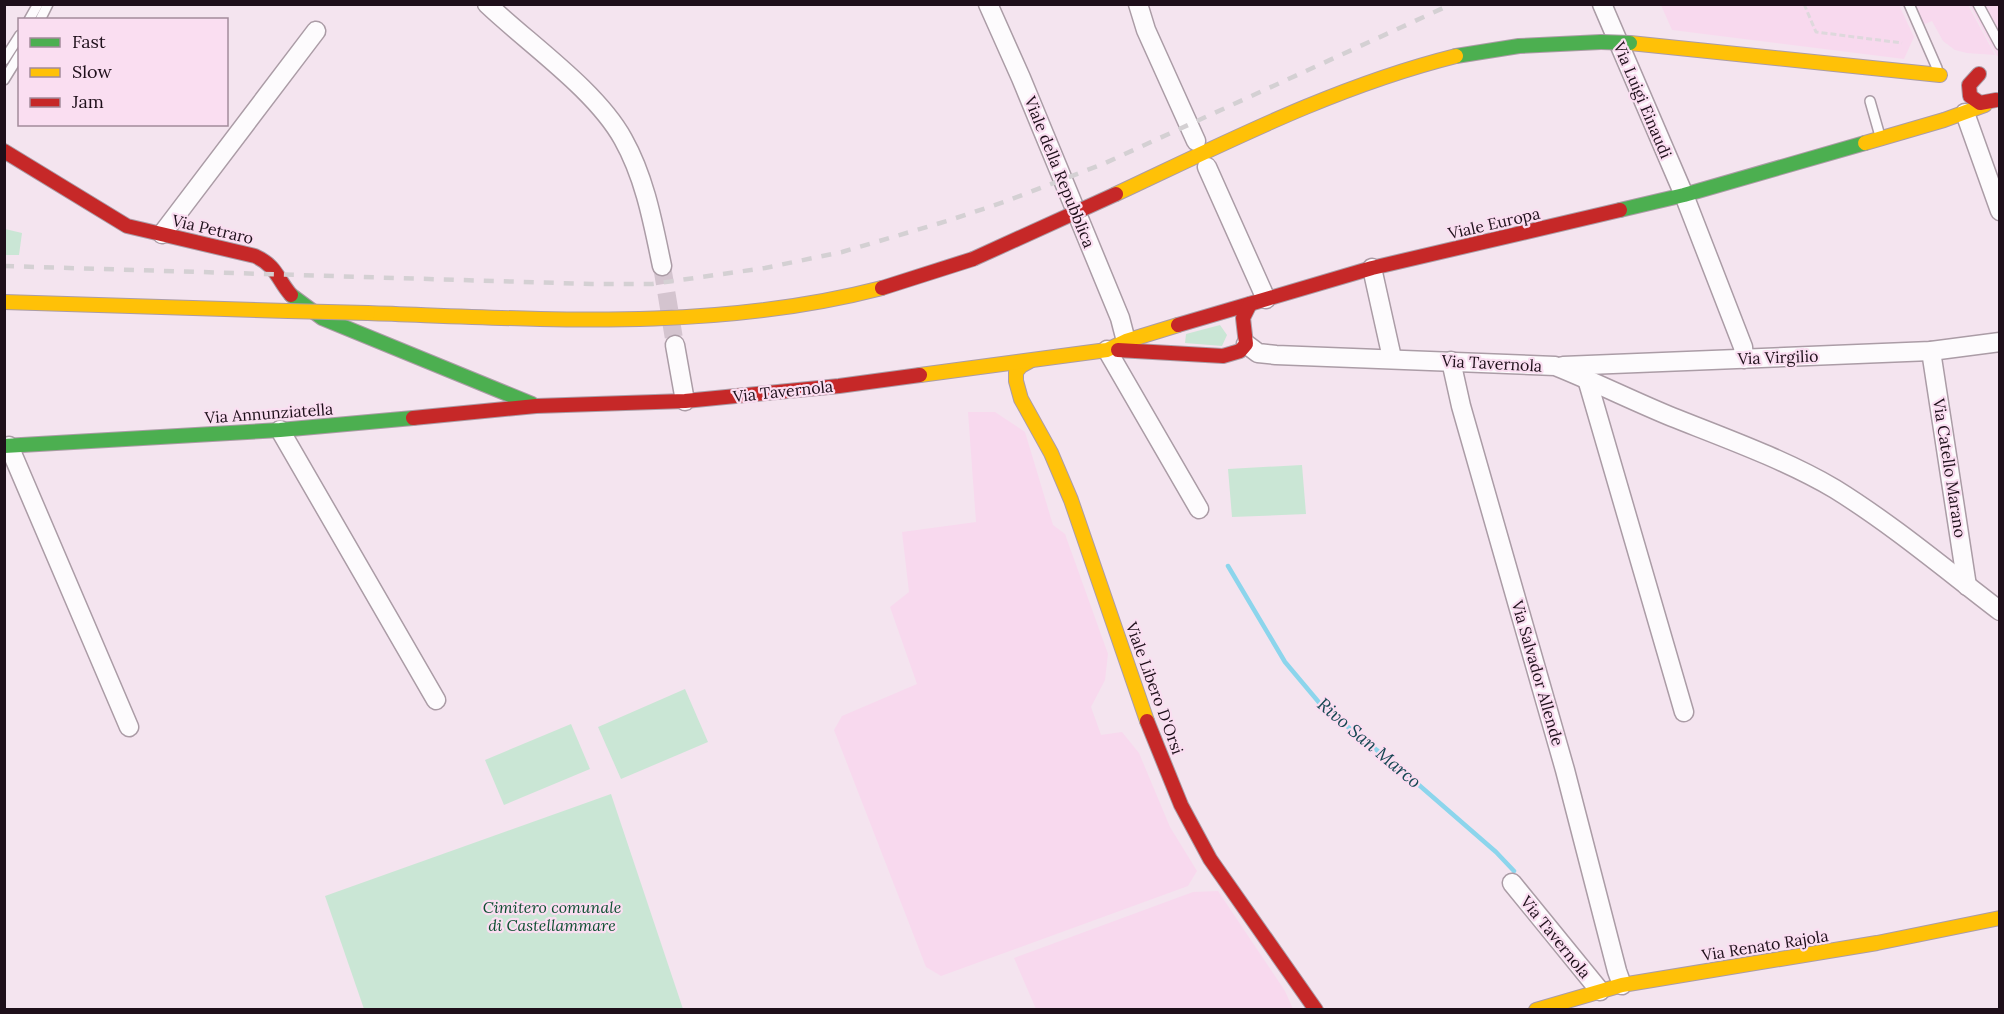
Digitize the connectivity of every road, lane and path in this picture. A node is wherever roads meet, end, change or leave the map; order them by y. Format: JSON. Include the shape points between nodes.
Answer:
{"nodes":[{"id":1,"x":38,"y":4,"type":"edge"},
{"id":2,"x":48,"y":4,"type":"edge"},
{"id":3,"x":487,"y":4,"type":"edge"},
{"id":4,"x":988,"y":4,"type":"edge"},
{"id":5,"x":1138,"y":4,"type":"edge"},
{"id":6,"x":1602,"y":4,"type":"edge"},
{"id":7,"x":1804,"y":4,"type":"edge"},
{"id":8,"x":1909,"y":4,"type":"edge"},
{"id":9,"x":1978,"y":4,"type":"edge"},
{"id":10,"x":30,"y":18,"type":"edge"},
{"id":11,"x":41,"y":18,"type":"edge"},
{"id":12,"x":316,"y":31,"type":"dead end"},
{"id":13,"x":18,"y":38,"type":"edge"},
{"id":14,"x":1902,"y":43,"type":"dead end"},
{"id":15,"x":2000,"y":45,"type":"edge"},
{"id":16,"x":18,"y":57,"type":"edge"},
{"id":17,"x":4,"y":60,"type":"edge"},
{"id":18,"x":1950,"y":75,"type":"junction"},
{"id":19,"x":4,"y":80,"type":"edge"},
{"id":20,"x":1969,"y":92,"type":"junction"},
{"id":21,"x":1994,"y":99,"type":"edge"},
{"id":22,"x":1870,"y":101,"type":"dead end"},
{"id":23,"x":1965,"y":113,"type":"junction"},
{"id":24,"x":1881,"y":138,"type":"junction"},
{"id":25,"x":1196,"y":141,"type":"dead end"},
{"id":26,"x":4,"y":151,"type":"edge"},
{"id":27,"x":1208,"y":167,"type":"dead end"},
{"id":28,"x":1684,"y":195,"type":"junction"},
{"id":29,"x":2000,"y":211,"type":"edge"},
{"id":30,"x":162,"y":234,"type":"junction"},
{"id":31,"x":662,"y":266,"type":"tunnel mouth"},
{"id":32,"x":1372,"y":268,"type":"junction"},
{"id":33,"x":4,"y":302,"type":"edge"},
{"id":34,"x":1258,"y":302,"type":"junction"},
{"id":35,"x":1227,"y":311,"type":"junction"},
{"id":36,"x":1242,"y":319,"type":"junction"},
{"id":37,"x":1187,"y":322,"type":"junction"},
{"id":38,"x":1126,"y":341,"type":"junction"},
{"id":39,"x":2000,"y":342,"type":"edge"},
{"id":40,"x":675,"y":345,"type":"tunnel mouth"},
{"id":41,"x":1246,"y":345,"type":"junction"},
{"id":42,"x":1107,"y":350,"type":"junction"},
{"id":43,"x":1931,"y":351,"type":"junction"},
{"id":44,"x":1190,"y":355,"type":"junction"},
{"id":45,"x":1392,"y":358,"type":"junction"},
{"id":46,"x":1744,"y":359,"type":"junction"},
{"id":47,"x":1030,"y":361,"type":"junction"},
{"id":48,"x":1451,"y":361,"type":"junction"},
{"id":49,"x":1555,"y":366,"type":"junction"},
{"id":50,"x":976,"y":368,"type":"junction"},
{"id":51,"x":1587,"y":379,"type":"junction"},
{"id":52,"x":1018,"y":394,"type":"junction"},
{"id":53,"x":685,"y":401,"type":"junction"},
{"id":54,"x":536,"y":406,"type":"junction"},
{"id":55,"x":280,"y":430,"type":"junction"},
{"id":56,"x":7,"y":446,"type":"edge"},
{"id":57,"x":1199,"y":509,"type":"dead end"},
{"id":58,"x":1968,"y":586,"type":"junction"},
{"id":59,"x":2000,"y":611,"type":"edge"},
{"id":60,"x":436,"y":700,"type":"dead end"},
{"id":61,"x":1684,"y":712,"type":"dead end"},
{"id":62,"x":129,"y":727,"type":"dead end"},
{"id":63,"x":1512,"y":883,"type":"dead end"},
{"id":64,"x":2000,"y":918,"type":"edge"},
{"id":65,"x":1622,"y":985,"type":"junction"},
{"id":66,"x":1600,"y":991,"type":"junction"},
{"id":67,"x":1316,"y":1010,"type":"edge"},
{"id":68,"x":1536,"y":1010,"type":"edge"}],
"edges":[{"from":1,"to":10,"type":"lane"},
{"from":2,"to":11,"type":"lane"},
{"from":3,"to":31,"type":"street","via":[[601,108],[623,139],[641,178]]},
{"from":4,"to":38,"type":"street","name":"Viale della Repubblica","via":[[1098,264]]},
{"from":5,"to":25,"type":"street"},
{"from":6,"to":28,"type":"street","name":"Via Luigi Einaudi"},
{"from":7,"to":14,"type":"path","via":[[1816,32]]},
{"from":8,"to":18,"type":"lane"},
{"from":9,"to":15,"type":"lane"},
{"from":12,"to":30,"type":"street"},
{"from":13,"to":17,"type":"lane"},
{"from":16,"to":19,"type":"lane"},
{"from":18,"to":20,"type":"main road","name":"Viale Europa"},
{"from":18,"to":20,"type":"main road","via":[[1986,75],[1971,80]]},
{"from":18,"to":33,"type":"main road","bridge":true,"via":[[1630,43],[1562,42],[1471,52],[1330,95],[973,259],[897,285],[754,311],[679,319],[573,320]]},
{"from":20,"to":21,"type":"main road","name":"Viale Europa","via":[[1976,102]]},
{"from":20,"to":23,"type":"main road"},
{"from":21,"to":23,"type":"main road","name":"Viale Europa"},
{"from":22,"to":24,"type":"lane"},
{"from":23,"to":24,"type":"main road","name":"Viale Europa"},
{"from":23,"to":29,"type":"street"},
{"from":24,"to":28,"type":"main road","name":"Viale Europa"},
{"from":26,"to":30,"type":"main road","name":"Via Petraro","via":[[128,226]]},
{"from":27,"to":34,"type":"street"},
{"from":28,"to":32,"type":"main road","name":"Viale Europa"},
{"from":28,"to":46,"type":"street","name":"Via Luigi Einaudi","via":[[1743,347]]},
{"from":30,"to":54,"type":"main road","name":"Via Petraro","via":[[268,261],[292,296],[322,318]]},
{"from":32,"to":34,"type":"main road","name":"Viale Europa"},
{"from":32,"to":45,"type":"street"},
{"from":34,"to":35,"type":"main road","name":"Viale Europa"},
{"from":34,"to":36,"type":"main road","via":[[1244,311]]},
{"from":35,"to":36,"type":"main road"},
{"from":35,"to":37,"type":"main road","name":"Viale Europa"},
{"from":36,"to":41,"type":"main road"},
{"from":37,"to":38,"type":"main road","name":"Viale Europa"},
{"from":37,"to":44,"type":"main road","via":[[1179,337]]},
{"from":38,"to":42,"type":"main road","name":"Viale Europa"},
{"from":39,"to":43,"type":"street","name":"Via Virgilio"},
{"from":40,"to":53,"type":"street"},
{"from":41,"to":44,"type":"main road","via":[[1232,354]]},
{"from":41,"to":45,"type":"street","name":"Via Tavernola","via":[[1267,354]]},
{"from":42,"to":44,"type":"main road"},
{"from":42,"to":47,"type":"main road","name":"Viale Europa"},
{"from":42,"to":57,"type":"street"},
{"from":43,"to":46,"type":"street","name":"Via Virgilio"},
{"from":43,"to":58,"type":"street","name":"Via Catello Marano"},
{"from":45,"to":48,"type":"street","name":"Via Tavernola"},
{"from":46,"to":49,"type":"street","name":"Via Virgilio"},
{"from":47,"to":50,"type":"main road","name":"Via Tavernola"},
{"from":47,"to":52,"type":"main road","via":[[1016,372]]},
{"from":48,"to":49,"type":"street","name":"Via Tavernola"},
{"from":48,"to":65,"type":"street","name":"Via Salvador Allende"},
{"from":49,"to":51,"type":"street","name":"Via Tavernola"},
{"from":50,"to":52,"type":"main road","name":"Viale Libero D'Orsi"},
{"from":50,"to":53,"type":"main road","name":"Via Tavernola"},
{"from":51,"to":58,"type":"street","name":"Via Tavernola","via":[[1762,453],[1832,488],[1886,522]]},
{"from":51,"to":61,"type":"street"},
{"from":52,"to":67,"type":"main road","name":"Viale Libero D'Orsi","via":[[1072,501],[1144,713],[1181,806],[1210,859]]},
{"from":53,"to":54,"type":"main road","name":"Via Tavernola"},
{"from":54,"to":55,"type":"main road","name":"Via Annunziatella"},
{"from":55,"to":56,"type":"main road","name":"Via Annunziatella"},
{"from":55,"to":60,"type":"street"},
{"from":56,"to":62,"type":"street"},
{"from":58,"to":59,"type":"street","name":"Via Tavernola"},
{"from":63,"to":66,"type":"street","name":"Via Tavernola"},
{"from":64,"to":65,"type":"main road","name":"Via Renato Rajola","via":[[1877,943]]},
{"from":65,"to":66,"type":"main road","name":"Via Renato Rajola"},
{"from":66,"to":68,"type":"main road","name":"Via Renato Rajola"}]}
